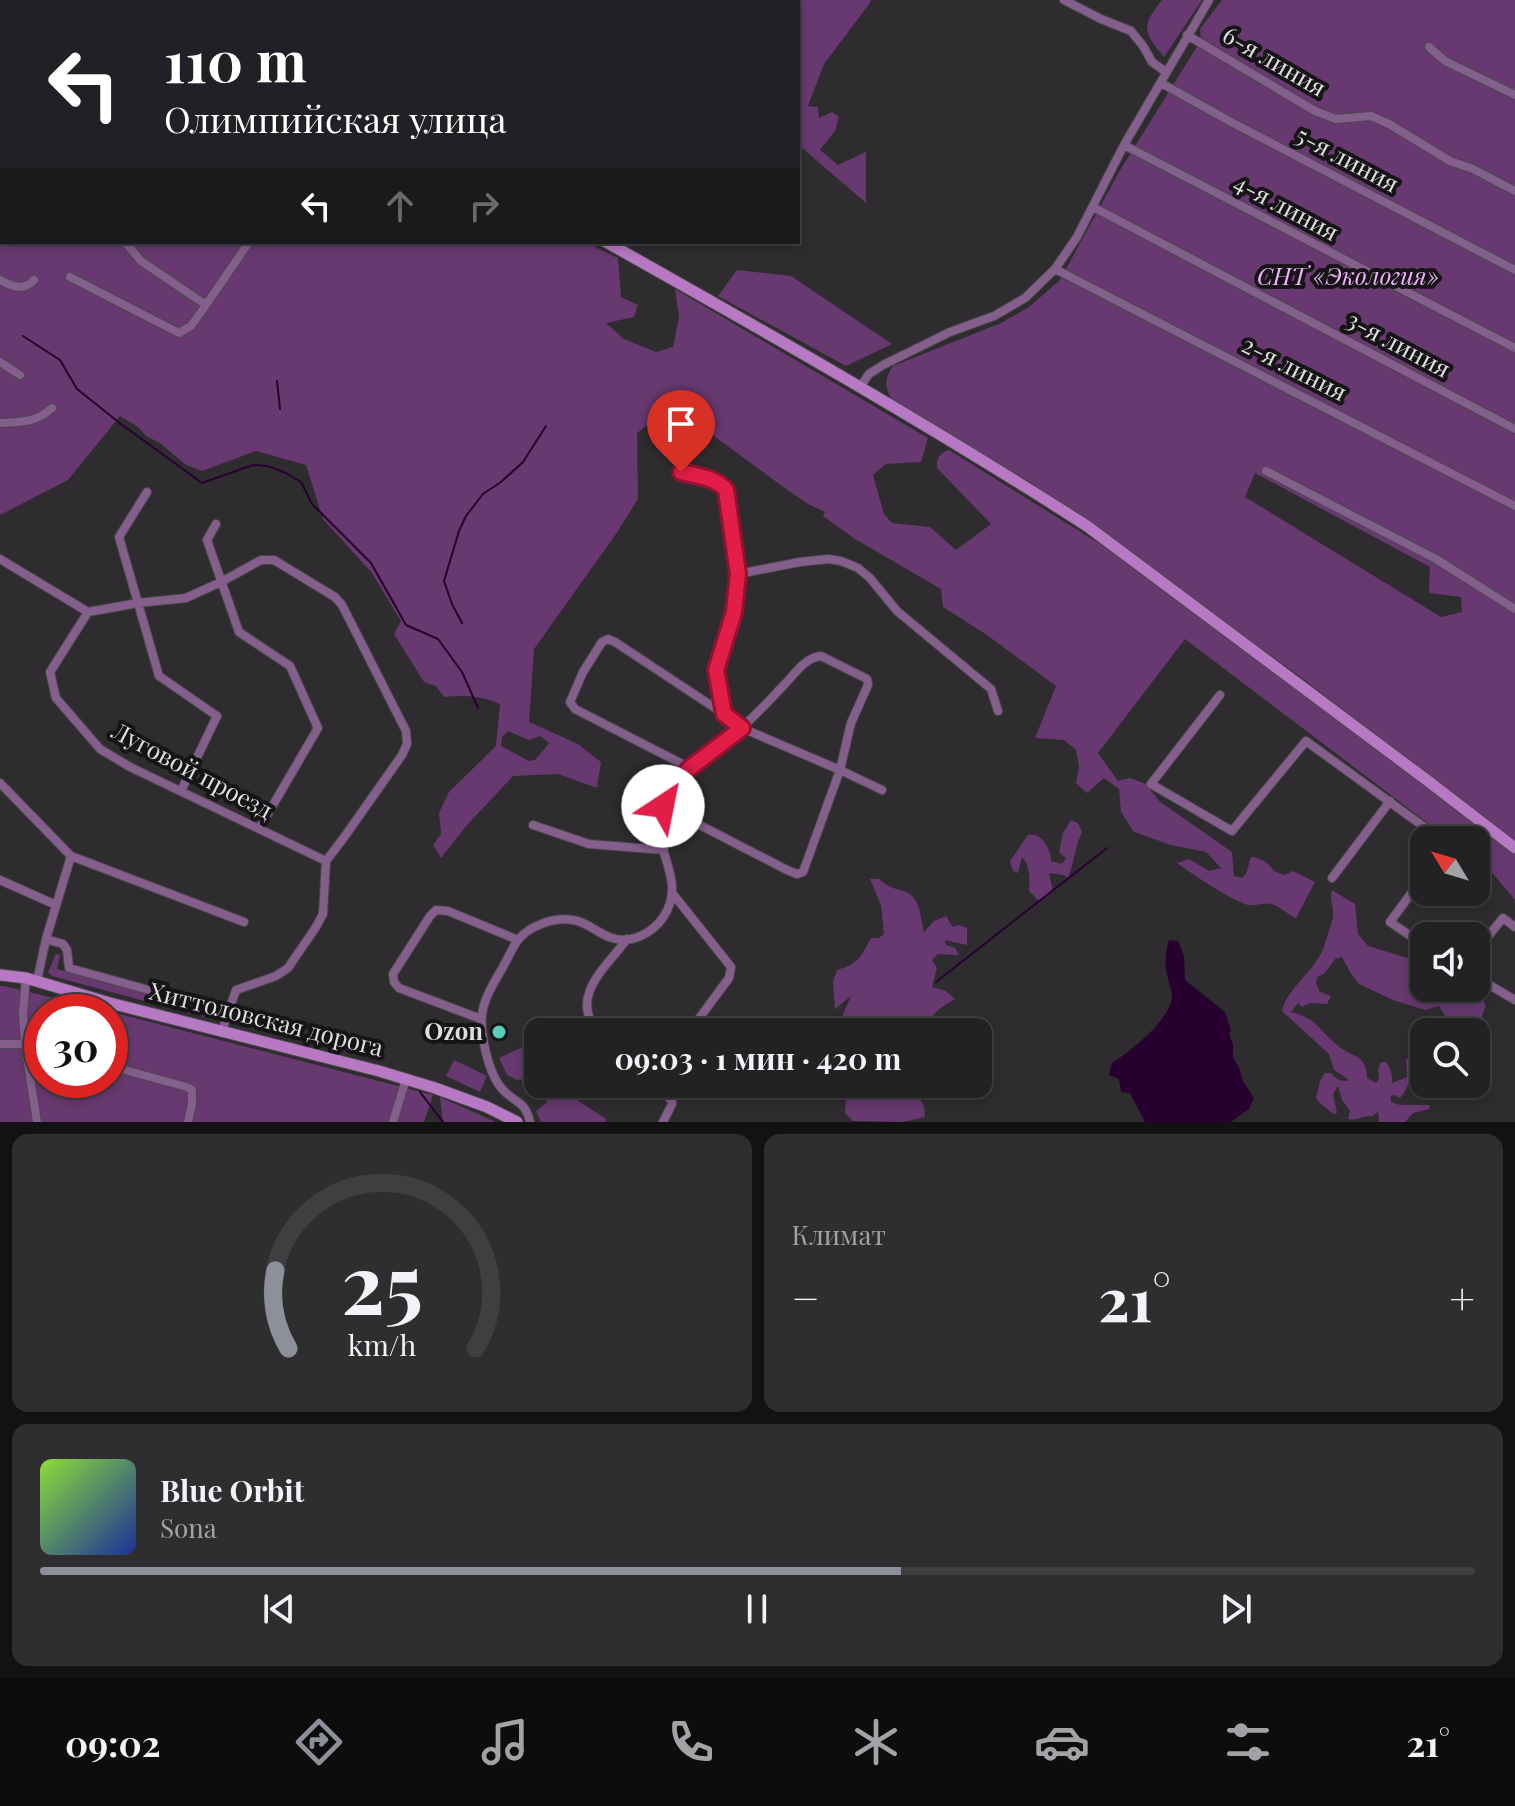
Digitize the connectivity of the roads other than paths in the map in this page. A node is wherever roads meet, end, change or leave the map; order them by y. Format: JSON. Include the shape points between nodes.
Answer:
{"nodes":[{"id":1,"x":1064,"y":0,"type":"edge"},
{"id":2,"x":1209,"y":0,"type":"edge"},
{"id":3,"x":1187,"y":35,"type":"junction"},
{"id":4,"x":1429,"y":47,"type":"dead end"},
{"id":5,"x":1166,"y":72,"type":"junction"},
{"id":6,"x":1161,"y":83,"type":"junction"},
{"id":7,"x":1515,"y":95,"type":"edge"},
{"id":8,"x":1124,"y":145,"type":"junction"},
{"id":9,"x":1515,"y":191,"type":"edge"},
{"id":10,"x":1093,"y":207,"type":"junction"},
{"id":11,"x":127,"y":244,"type":"edge"},
{"id":12,"x":247,"y":244,"type":"edge"},
{"id":13,"x":610,"y":244,"type":"edge"},
{"id":14,"x":1055,"y":269,"type":"junction"},
{"id":15,"x":1515,"y":270,"type":"edge"},
{"id":16,"x":70,"y":277,"type":"dead end"},
{"id":17,"x":0,"y":280,"type":"edge"},
{"id":18,"x":34,"y":280,"type":"dead end"},
{"id":19,"x":206,"y":305,"type":"junction"},
{"id":20,"x":1515,"y":348,"type":"edge"},
{"id":21,"x":0,"y":362,"type":"edge"},
{"id":22,"x":20,"y":375,"type":"dead end"},
{"id":23,"x":860,"y":387,"type":"junction"},
{"id":24,"x":52,"y":408,"type":"dead end"},
{"id":25,"x":0,"y":423,"type":"edge"},
{"id":26,"x":1515,"y":429,"type":"edge"},
{"id":27,"x":1266,"y":471,"type":"dead end"},
{"id":28,"x":681,"y":472,"type":"dead end"},
{"id":29,"x":147,"y":492,"type":"dead end"},
{"id":30,"x":1515,"y":506,"type":"edge"},
{"id":31,"x":216,"y":524,"type":"dead end"},
{"id":32,"x":0,"y":559,"type":"edge"},
{"id":33,"x":738,"y":574,"type":"junction"},
{"id":34,"x":221,"y":582,"type":"junction"},
{"id":35,"x":138,"y":603,"type":"junction"},
{"id":36,"x":1515,"y":609,"type":"edge"},
{"id":37,"x":88,"y":612,"type":"junction"},
{"id":38,"x":1220,"y":695,"type":"dead end"},
{"id":39,"x":998,"y":711,"type":"dead end"},
{"id":40,"x":724,"y":714,"type":"junction"},
{"id":41,"x":742,"y":728,"type":"junction"},
{"id":42,"x":690,"y":768,"type":"junction"},
{"id":43,"x":840,"y":770,"type":"junction"},
{"id":44,"x":0,"y":783,"type":"edge"},
{"id":45,"x":882,"y":790,"type":"dead end"},
{"id":46,"x":181,"y":791,"type":"junction"},
{"id":47,"x":1390,"y":801,"type":"junction"},
{"id":48,"x":663,"y":806,"type":"junction"},
{"id":49,"x":533,"y":825,"type":"dead end"},
{"id":50,"x":1423,"y":826,"type":"edge"},
{"id":51,"x":259,"y":829,"type":"junction"},
{"id":52,"x":1515,"y":848,"type":"edge"},
{"id":53,"x":664,"y":850,"type":"junction"},
{"id":54,"x":71,"y":856,"type":"junction"},
{"id":55,"x":326,"y":861,"type":"junction"},
{"id":56,"x":1332,"y":878,"type":"dead end"},
{"id":57,"x":0,"y":880,"type":"edge"},
{"id":58,"x":673,"y":894,"type":"junction"},
{"id":59,"x":1410,"y":895,"type":"edge"},
{"id":60,"x":56,"y":905,"type":"junction"},
{"id":61,"x":244,"y":922,"type":"dead end"},
{"id":62,"x":1515,"y":927,"type":"edge"},
{"id":63,"x":1490,"y":934,"type":"edge"},
{"id":64,"x":1410,"y":936,"type":"edge"},
{"id":65,"x":46,"y":939,"type":"junction"},
{"id":66,"x":627,"y":939,"type":"junction"},
{"id":67,"x":518,"y":940,"type":"junction"},
{"id":68,"x":0,"y":975,"type":"edge"},
{"id":69,"x":32,"y":980,"type":"junction"},
{"id":70,"x":1490,"y":985,"type":"edge"},
{"id":71,"x":28,"y":994,"type":"edge"},
{"id":72,"x":1515,"y":1000,"type":"edge"},
{"id":73,"x":196,"y":1003,"type":"dead end"},
{"id":74,"x":590,"y":1018,"type":"edge"},
{"id":75,"x":699,"y":1018,"type":"edge"},
{"id":76,"x":481,"y":1019,"type":"junction"},
{"id":77,"x":222,"y":1031,"type":"junction"},
{"id":78,"x":0,"y":1044,"type":"edge"},
{"id":79,"x":24,"y":1044,"type":"edge"},
{"id":80,"x":128,"y":1071,"type":"edge"},
{"id":81,"x":406,"y":1079,"type":"junction"},
{"id":82,"x":33,"y":1098,"type":"edge"},
{"id":83,"x":669,"y":1098,"type":"edge"},
{"id":84,"x":516,"y":1100,"type":"junction"},
{"id":85,"x":512,"y":1120,"type":"edge"},
{"id":86,"x":392,"y":1121,"type":"edge"},
{"id":87,"x":37,"y":1122,"type":"edge"},
{"id":88,"x":188,"y":1122,"type":"edge"},
{"id":89,"x":530,"y":1122,"type":"edge"},
{"id":90,"x":663,"y":1122,"type":"edge"}],
"edges":[{"from":1,"to":5,"type":"street","via":[[1131,31],[1152,62]]},
{"from":2,"to":3,"type":"street"},
{"from":3,"to":5,"type":"street"},
{"from":3,"to":9,"type":"street","name":"6-я линия","via":[[1315,111],[1336,119],[1371,116]]},
{"from":4,"to":7,"type":"street","via":[[1445,61]]},
{"from":5,"to":6,"type":"street"},
{"from":6,"to":8,"type":"street"},
{"from":6,"to":15,"type":"street","name":"5-я линия"},
{"from":8,"to":10,"type":"street"},
{"from":8,"to":20,"type":"street","name":"4-я линия"},
{"from":10,"to":14,"type":"street"},
{"from":10,"to":26,"type":"street","name":"3-я линия"},
{"from":11,"to":19,"type":"street","via":[[141,261]]},
{"from":12,"to":19,"type":"street"},
{"from":13,"to":23,"type":"main road"},
{"from":14,"to":23,"type":"street","via":[[1025,298],[883,365]]},
{"from":14,"to":30,"type":"street","name":"2-я линия"},
{"from":16,"to":19,"type":"street","via":[[179,333]]},
{"from":17,"to":18,"type":"street","via":[[22,288]]},
{"from":21,"to":22,"type":"street"},
{"from":23,"to":52,"type":"main road","via":[[1087,526]]},
{"from":24,"to":25,"type":"street","via":[[30,422]]},
{"from":27,"to":36,"type":"street","via":[[1436,559]]},
{"from":28,"to":33,"type":"street","via":[[713,480],[726,490]]},
{"from":29,"to":35,"type":"street","via":[[119,537]]},
{"from":31,"to":34,"type":"street","via":[[207,540]]},
{"from":32,"to":37,"type":"street"},
{"from":33,"to":39,"type":"street","via":[[828,559],[858,568],[897,611],[991,689]]},
{"from":33,"to":40,"type":"street","via":[[734,612],[716,670]]},
{"from":34,"to":35,"type":"street","via":[[186,598]]},
{"from":34,"to":51,"type":"street","via":[[239,632],[290,666],[318,728]]},
{"from":34,"to":55,"type":"street","via":[[261,560],[274,560],[335,597],[406,731],[402,755]]},
{"from":35,"to":37,"type":"street"},
{"from":35,"to":46,"type":"street","via":[[159,676],[217,716]]},
{"from":37,"to":46,"type":"street","name":"Луговой проезд","via":[[50,672],[56,698],[100,749]]},
{"from":38,"to":47,"type":"street","via":[[1151,784],[1232,831],[1306,741]]},
{"from":40,"to":41,"type":"street"},
{"from":40,"to":42,"type":"street","via":[[608,639],[583,672],[570,702],[575,709]]},
{"from":41,"to":42,"type":"street"},
{"from":41,"to":43,"type":"street"},
{"from":41,"to":43,"type":"street","via":[[808,660],[821,656],[867,679]]},
{"from":42,"to":48,"type":"street"},
{"from":43,"to":45,"type":"street"},
{"from":43,"to":48,"type":"street","via":[[803,872],[797,874]]},
{"from":44,"to":54,"type":"street"},
{"from":46,"to":51,"type":"street","name":"Луговой проезд"},
{"from":47,"to":50,"type":"street"},
{"from":47,"to":56,"type":"street"},
{"from":48,"to":53,"type":"street","via":[[659,832]]},
{"from":49,"to":53,"type":"street","via":[[589,844]]},
{"from":51,"to":55,"type":"street","name":"Луговой проезд"},
{"from":53,"to":58,"type":"street"},
{"from":54,"to":60,"type":"street"},
{"from":54,"to":61,"type":"street"},
{"from":55,"to":77,"type":"street","via":[[323,914],[316,927],[288,968],[236,990]]},
{"from":57,"to":60,"type":"street"},
{"from":58,"to":66,"type":"street","via":[[656,926]]},
{"from":58,"to":75,"type":"street","via":[[731,967],[729,978]]},
{"from":59,"to":64,"type":"street","via":[[1390,922]]},
{"from":60,"to":65,"type":"street"},
{"from":62,"to":63,"type":"street","via":[[1503,918]]},
{"from":65,"to":69,"type":"street"},
{"from":65,"to":73,"type":"street","via":[[63,944],[69,968]]},
{"from":66,"to":67,"type":"street","via":[[611,938],[575,920],[560,920]]},
{"from":66,"to":74,"type":"street","via":[[591,984]]},
{"from":67,"to":76,"type":"street"},
{"from":67,"to":76,"type":"street","via":[[436,910],[393,974],[399,988]]},
{"from":68,"to":69,"type":"main road","name":"Хиттоловская дорога"},
{"from":69,"to":71,"type":"street"},
{"from":69,"to":77,"type":"main road","name":"Хиттоловская дорога"},
{"from":70,"to":72,"type":"street"},
{"from":76,"to":84,"type":"street","via":[[488,1061],[502,1090]]},
{"from":77,"to":81,"type":"main road","name":"Хиттоловская дорога"},
{"from":78,"to":79,"type":"street"},
{"from":80,"to":88,"type":"street","via":[[192,1090]]},
{"from":81,"to":85,"type":"main road","name":"Хиттоловская дорога"},
{"from":81,"to":86,"type":"street"},
{"from":82,"to":87,"type":"street"},
{"from":83,"to":90,"type":"street","via":[[672,1104]]},
{"from":84,"to":85,"type":"street"},
{"from":84,"to":89,"type":"street"}]}
